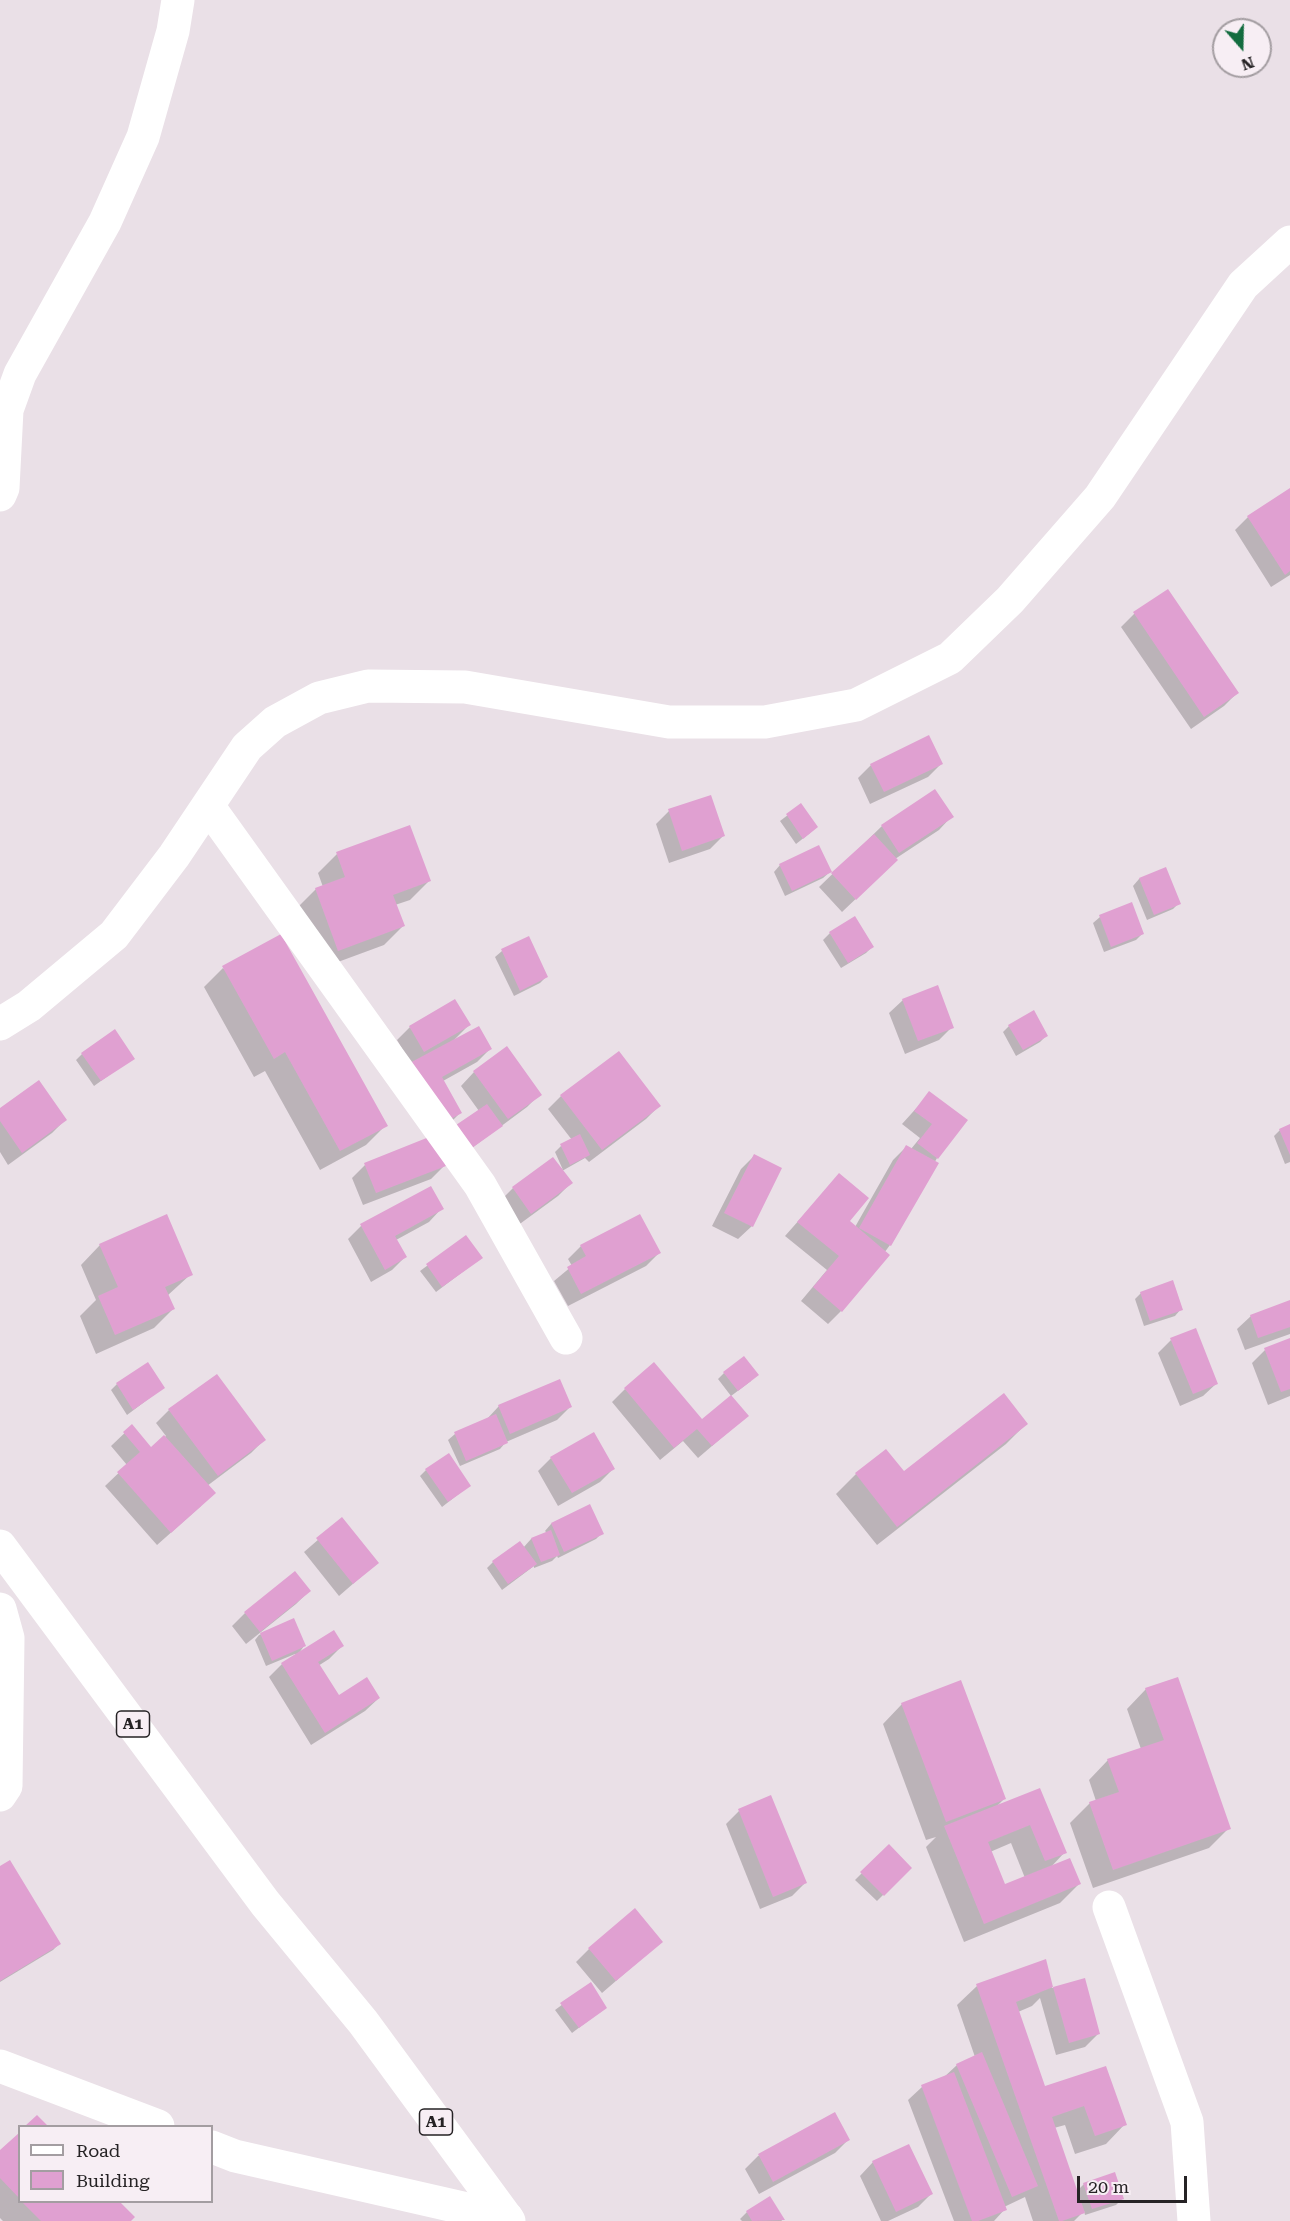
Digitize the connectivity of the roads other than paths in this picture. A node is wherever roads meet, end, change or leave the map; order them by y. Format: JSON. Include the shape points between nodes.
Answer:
{"nodes":[{"id":1,"x":178,"y":0,"type":"edge"},
{"id":2,"x":1290,"y":242,"type":"edge"},
{"id":3,"x":0,"y":495,"type":"edge"},
{"id":4,"x":208,"y":807,"type":"junction"},
{"id":5,"x":0,"y":1024,"type":"edge"},
{"id":6,"x":566,"y":1338,"type":"dead end"},
{"id":7,"x":0,"y":1546,"type":"edge"},
{"id":8,"x":0,"y":1609,"type":"edge"},
{"id":9,"x":0,"y":1795,"type":"edge"},
{"id":10,"x":1109,"y":1907,"type":"dead end"},
{"id":11,"x":0,"y":2066,"type":"edge"},
{"id":12,"x":153,"y":2125,"type":"edge"},
{"id":13,"x":213,"y":2147,"type":"edge"},
{"id":14,"x":508,"y":2219,"type":"edge"},
{"id":15,"x":1194,"y":2221,"type":"edge"}],
"edges":[{"from":1,"to":3,"type":"main road","via":[[143,137],[105,222],[20,374],[7,410]]},
{"from":2,"to":4,"type":"main road","via":[[1243,285],[1100,497],[1010,600],[950,658],[856,705],[765,723],[669,722],[465,687],[368,686],[319,698],[275,722],[247,747]]},
{"from":4,"to":5,"type":"main road","via":[[114,935],[29,1006]]},
{"from":4,"to":6,"type":"main road","via":[[480,1185]]},
{"from":7,"to":14,"type":"main road","name":"A1","number":"A1","via":[[265,1903],[363,2022]]},
{"from":8,"to":9,"type":"main road","via":[[8,1638],[6,1786]]},
{"from":10,"to":15,"type":"main road","via":[[1187,2122]]},
{"from":11,"to":12,"type":"main road"},
{"from":13,"to":14,"type":"main road","via":[[235,2156]]}]}
